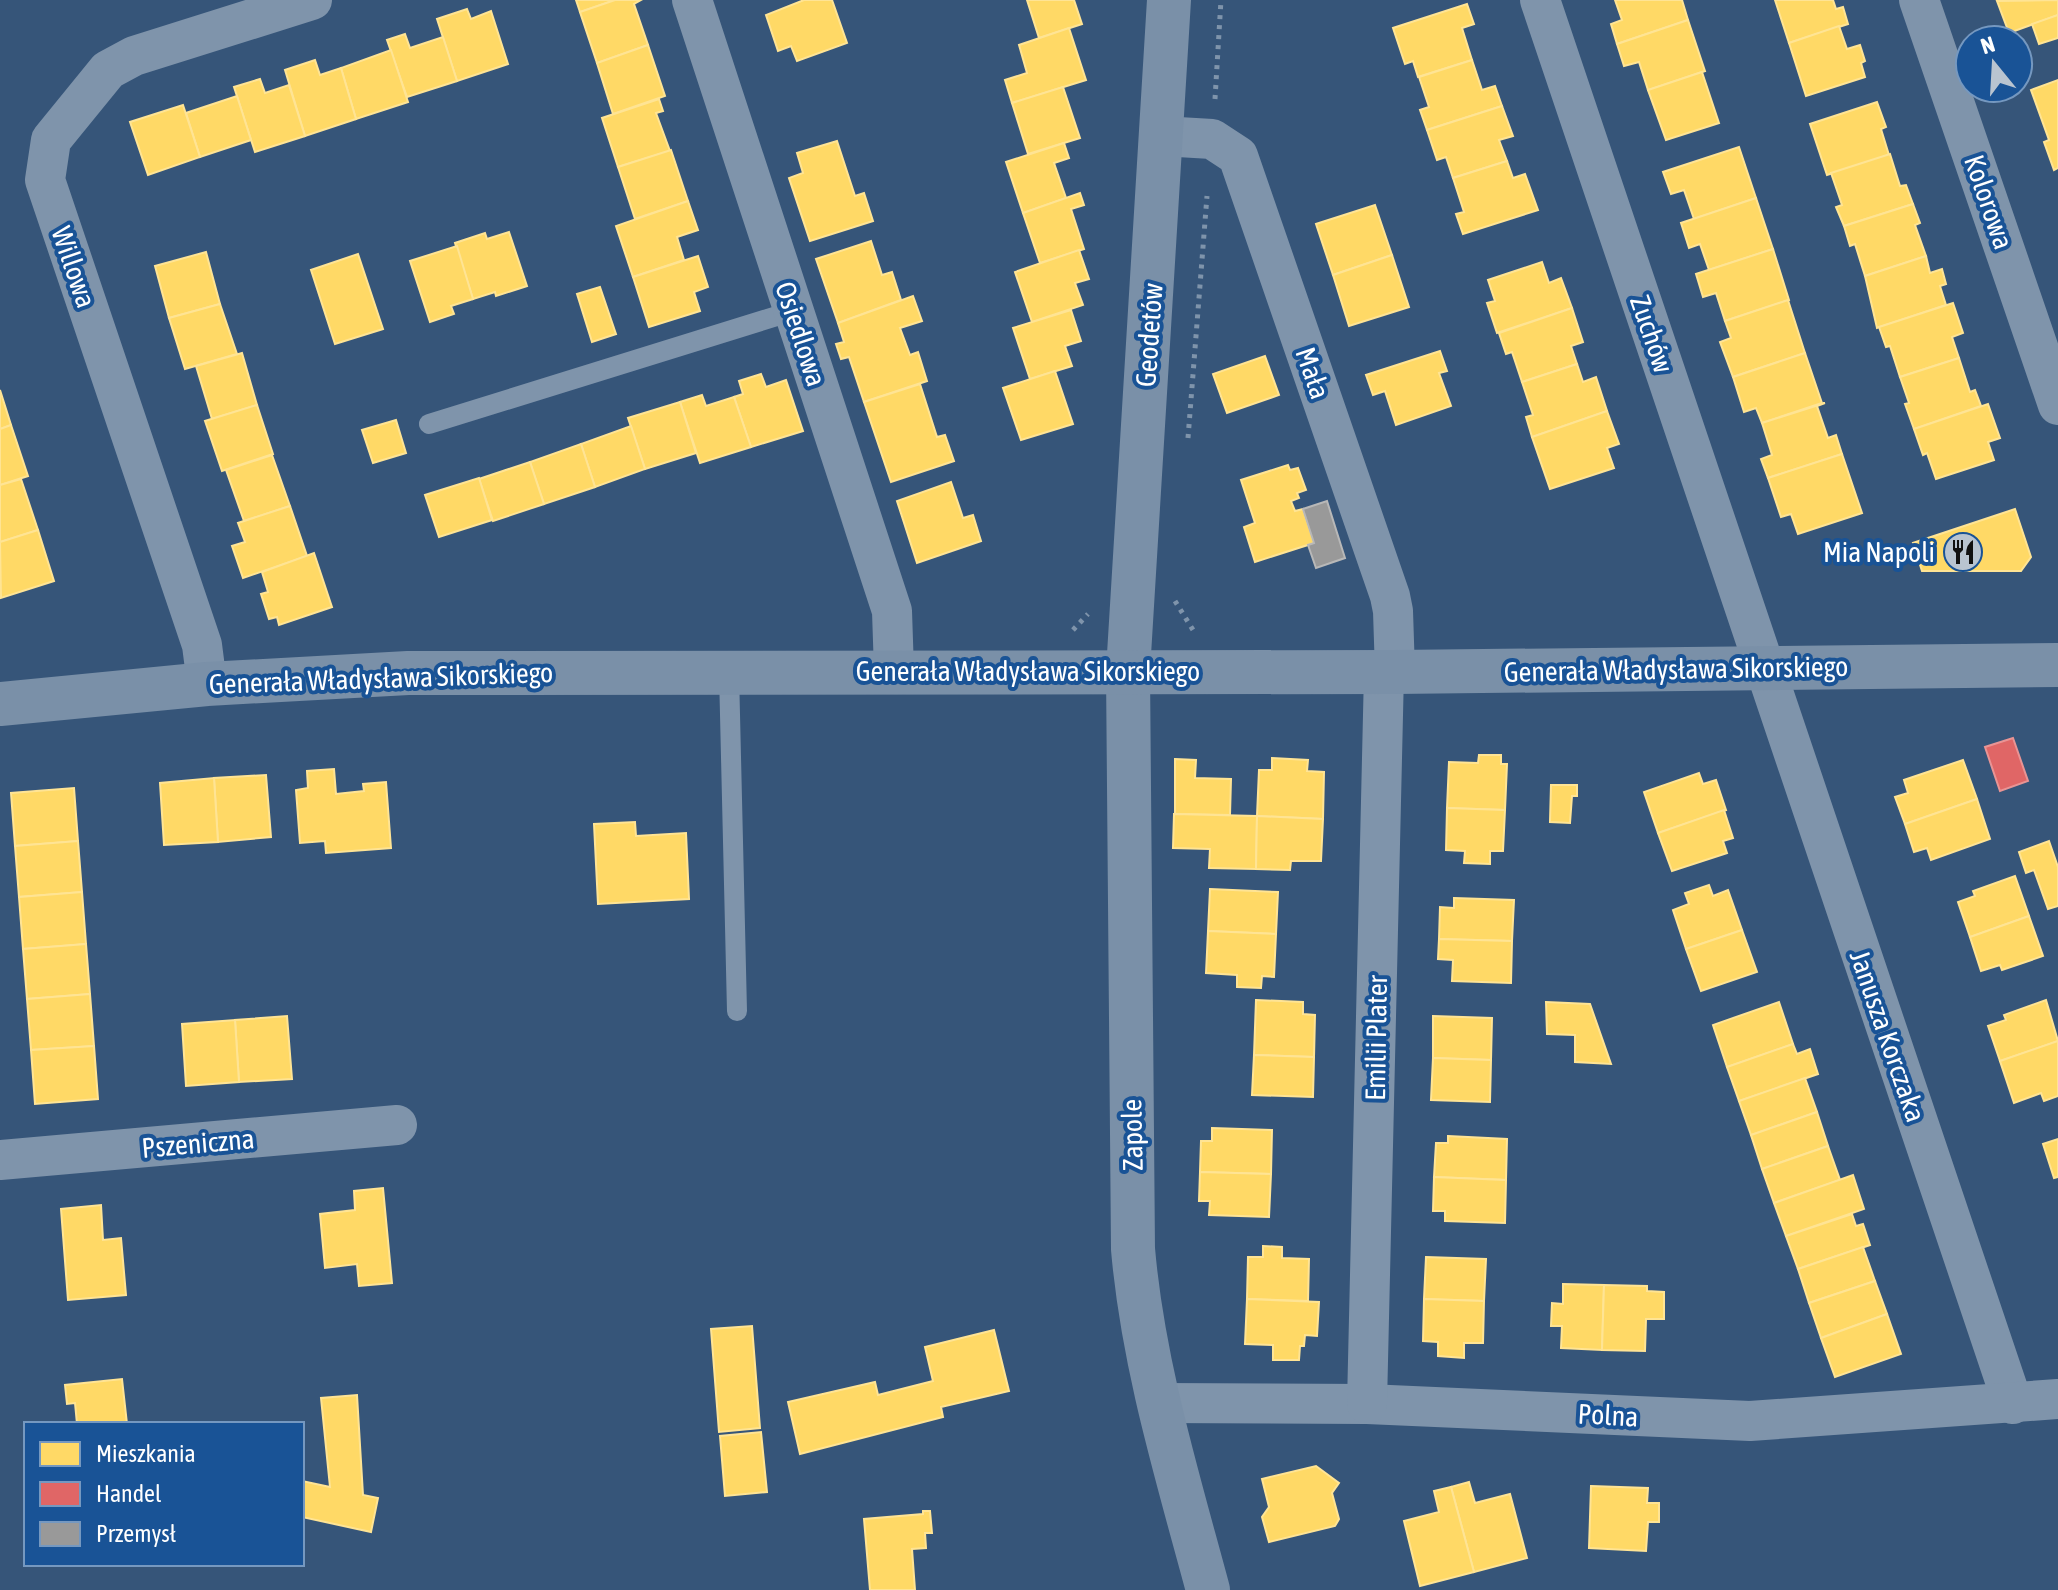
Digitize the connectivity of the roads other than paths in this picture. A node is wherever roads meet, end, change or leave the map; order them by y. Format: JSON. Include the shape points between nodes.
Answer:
{"nodes":[{"id":1,"x":312,"y":0,"type":"edge"},
{"id":2,"x":692,"y":0,"type":"edge"},
{"id":3,"x":1169,"y":0,"type":"edge"},
{"id":4,"x":1540,"y":0,"type":"edge"},
{"id":5,"x":1919,"y":0,"type":"edge"},
{"id":6,"x":1161,"y":136,"type":"junction"},
{"id":7,"x":793,"y":311,"type":"junction"},
{"id":8,"x":2058,"y":405,"type":"edge"},
{"id":9,"x":429,"y":424,"type":"dead end"},
{"id":10,"x":2058,"y":665,"type":"edge"},
{"id":11,"x":1764,"y":668,"type":"junction"},
{"id":12,"x":894,"y":671,"type":"junction"},
{"id":13,"x":1128,"y":671,"type":"junction"},
{"id":14,"x":729,"y":672,"type":"junction"},
{"id":15,"x":1389,"y":672,"type":"junction"},
{"id":16,"x":207,"y":684,"type":"junction"},
{"id":17,"x":0,"y":704,"type":"edge"},
{"id":18,"x":737,"y":1011,"type":"dead end"},
{"id":19,"x":397,"y":1125,"type":"dead end"},
{"id":20,"x":0,"y":1160,"type":"edge"},
{"id":21,"x":2058,"y":1399,"type":"edge"},
{"id":22,"x":1158,"y":1403,"type":"junction"},
{"id":23,"x":1367,"y":1404,"type":"junction"},
{"id":24,"x":2013,"y":1404,"type":"junction"},
{"id":25,"x":1208,"y":1590,"type":"edge"}],
"edges":[{"from":1,"to":16,"type":"street","name":"Willowa","via":[[134,56],[108,70],[51,140],[45,180],[202,645]]},
{"from":2,"to":7,"type":"street","name":"Osiedlowa"},
{"from":3,"to":6,"type":"street","name":"Geodetów"},
{"from":4,"to":11,"type":"street","name":"Zuchów"},
{"from":5,"to":8,"type":"street","name":"Kolorowa"},
{"from":6,"to":13,"type":"street","name":"Geodetów"},
{"from":6,"to":15,"type":"street","name":"Mała","via":[[1212,139],[1238,156],[1390,596]]},
{"from":7,"to":9,"type":"lane"},
{"from":7,"to":12,"type":"street","name":"Osiedlowa","via":[[892,611]]},
{"from":10,"to":11,"type":"street","name":"Generała Władysława Sikorskiego"},
{"from":11,"to":15,"type":"street","name":"Generała Władysława Sikorskiego"},
{"from":11,"to":24,"type":"street","name":"Janusza Korczaka"},
{"from":12,"to":13,"type":"street","name":"Generała Władysława Sikorskiego"},
{"from":12,"to":14,"type":"street","name":"Generała Władysława Sikorskiego"},
{"from":13,"to":15,"type":"street","name":"Generała Władysława Sikorskiego"},
{"from":13,"to":22,"type":"street","name":"Zapole","via":[[1133,1249],[1138,1306]]},
{"from":14,"to":16,"type":"street","name":"Generała Władysława Sikorskiego","via":[[408,673]]},
{"from":14,"to":18,"type":"lane"},
{"from":15,"to":23,"type":"street","name":"Emilii Plater"},
{"from":16,"to":17,"type":"street","name":"Generała Władysława Sikorskiego"},
{"from":19,"to":20,"type":"street","name":"Pszeniczna"},
{"from":21,"to":24,"type":"street","name":"Polna"},
{"from":22,"to":23,"type":"street","name":"Polna"},
{"from":22,"to":25,"type":"street","name":"Zapole"},
{"from":23,"to":24,"type":"street","name":"Polna","via":[[1750,1421]]}]}
